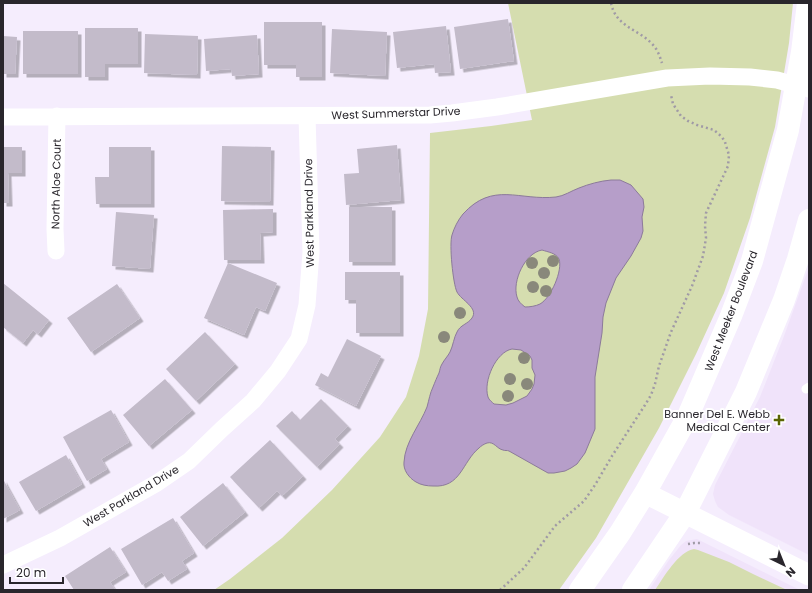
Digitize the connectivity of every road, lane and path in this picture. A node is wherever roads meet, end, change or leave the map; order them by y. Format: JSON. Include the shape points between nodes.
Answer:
{"nodes":[{"id":1,"x":612,"y":3,"type":"edge"},
{"id":2,"x":808,"y":3,"type":"edge"},
{"id":3,"x":667,"y":78,"type":"junction"},
{"id":4,"x":803,"y":88,"type":"edge"},
{"id":5,"x":57,"y":116,"type":"junction"},
{"id":6,"x":307,"y":116,"type":"junction"},
{"id":7,"x":3,"y":117,"type":"edge"},
{"id":8,"x":809,"y":220,"type":"edge"},
{"id":9,"x":56,"y":251,"type":"dead end"},
{"id":10,"x":645,"y":493,"type":"junction"},
{"id":11,"x":685,"y":513,"type":"junction"},
{"id":12,"x":706,"y":545,"type":"dead end"},
{"id":13,"x":685,"y":547,"type":"dead end"},
{"id":14,"x":3,"y":565,"type":"edge"},
{"id":15,"x":809,"y":575,"type":"edge"},
{"id":16,"x":500,"y":590,"type":"edge"},
{"id":17,"x":580,"y":590,"type":"edge"},
{"id":18,"x":633,"y":590,"type":"edge"}],
"edges":[{"from":1,"to":3,"type":"path","via":[[620,20],[655,47]]},
{"from":2,"to":4,"type":"main road","name":"West Meeker Boulevard","via":[[802,52]]},
{"from":3,"to":4,"type":"street","name":"West Summerstar Drive","via":[[750,77],[776,80]]},
{"from":3,"to":6,"type":"street","name":"West Summerstar Drive","via":[[452,113]]},
{"from":3,"to":16,"type":"path","via":[[673,104],[681,116],[697,125],[714,130],[722,137],[729,155],[728,166],[706,213],[703,256],[671,332],[652,394],[584,501],[555,526],[524,568]]},
{"from":4,"to":10,"type":"main road","name":"West Meeker Boulevard","via":[[752,261],[731,316],[688,416]]},
{"from":5,"to":6,"type":"street","name":"West Summerstar Drive"},
{"from":5,"to":7,"type":"street","name":"West Summerstar Drive"},
{"from":5,"to":9,"type":"street","name":"North Aloe Court"},
{"from":6,"to":14,"type":"street","name":"West Parkland Drive","via":[[311,252],[307,305],[299,339],[278,371],[253,401],[189,461],[157,483],[60,538]]},
{"from":8,"to":11,"type":"main road","via":[[784,300],[760,360]]},
{"from":10,"to":11,"type":"street"},
{"from":10,"to":17,"type":"main road","name":"West Meeker Boulevard"},
{"from":11,"to":15,"type":"street"},
{"from":11,"to":18,"type":"main road"},
{"from":12,"to":13,"type":"path","via":[[694,542]]}]}
